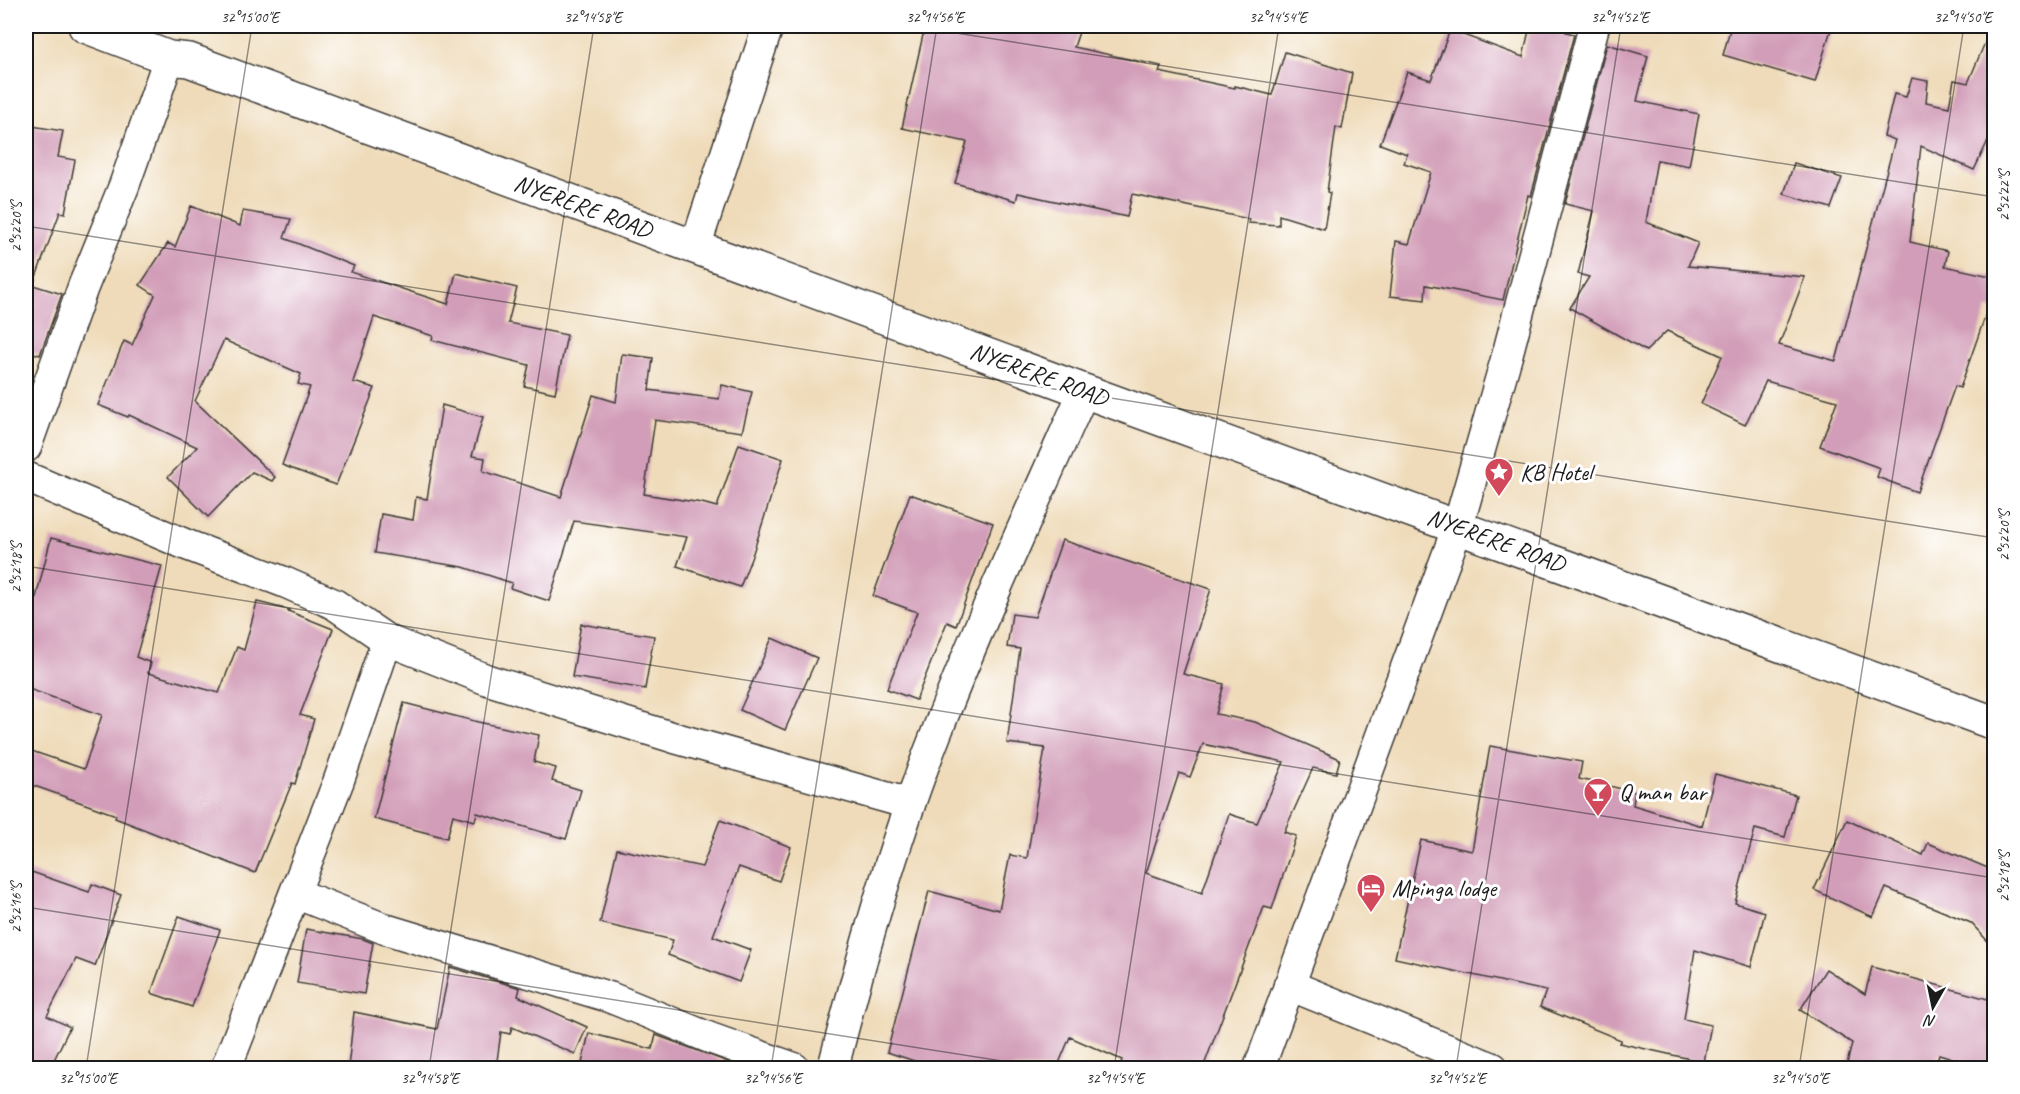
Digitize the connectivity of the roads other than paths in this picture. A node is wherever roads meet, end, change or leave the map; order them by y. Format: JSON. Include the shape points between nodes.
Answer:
{"nodes":[{"id":1,"x":84,"y":26,"type":"edge"},
{"id":2,"x":768,"y":26,"type":"edge"},
{"id":3,"x":1594,"y":26,"type":"edge"},
{"id":4,"x":169,"y":58,"type":"junction"},
{"id":5,"x":695,"y":248,"type":"junction"},
{"id":6,"x":1084,"y":391,"type":"junction"},
{"id":7,"x":26,"y":447,"type":"edge"},
{"id":8,"x":26,"y":477,"type":"edge"},
{"id":9,"x":1458,"y":526,"type":"junction"},
{"id":10,"x":387,"y":640,"type":"junction"},
{"id":11,"x":1995,"y":723,"type":"edge"},
{"id":12,"x":910,"y":804,"type":"junction"},
{"id":13,"x":295,"y":893,"type":"junction"},
{"id":14,"x":1289,"y":985,"type":"junction"},
{"id":15,"x":226,"y":1068,"type":"edge"},
{"id":16,"x":794,"y":1068,"type":"edge"},
{"id":17,"x":832,"y":1068,"type":"edge"},
{"id":18,"x":1259,"y":1068,"type":"edge"},
{"id":19,"x":1493,"y":1068,"type":"edge"}],
"edges":[{"from":1,"to":4,"type":"highway","name":"NYERERE ROAD"},
{"from":2,"to":5,"type":"street"},
{"from":3,"to":9,"type":"street"},
{"from":4,"to":5,"type":"highway","name":"NYERERE ROAD","via":[[189,60]]},
{"from":4,"to":7,"type":"street"},
{"from":5,"to":6,"type":"highway","name":"NYERERE ROAD"},
{"from":6,"to":9,"type":"highway","name":"NYERERE ROAD"},
{"from":6,"to":12,"type":"street","via":[[961,673]]},
{"from":8,"to":10,"type":"street","via":[[334,604]]},
{"from":9,"to":11,"type":"highway","name":"NYERERE ROAD"},
{"from":9,"to":14,"type":"street"},
{"from":10,"to":12,"type":"street","via":[[488,680]]},
{"from":10,"to":13,"type":"street"},
{"from":12,"to":17,"type":"street"},
{"from":13,"to":15,"type":"street"},
{"from":13,"to":16,"type":"street","via":[[385,929],[609,997]]},
{"from":14,"to":18,"type":"street"},
{"from":14,"to":19,"type":"street"}]}
